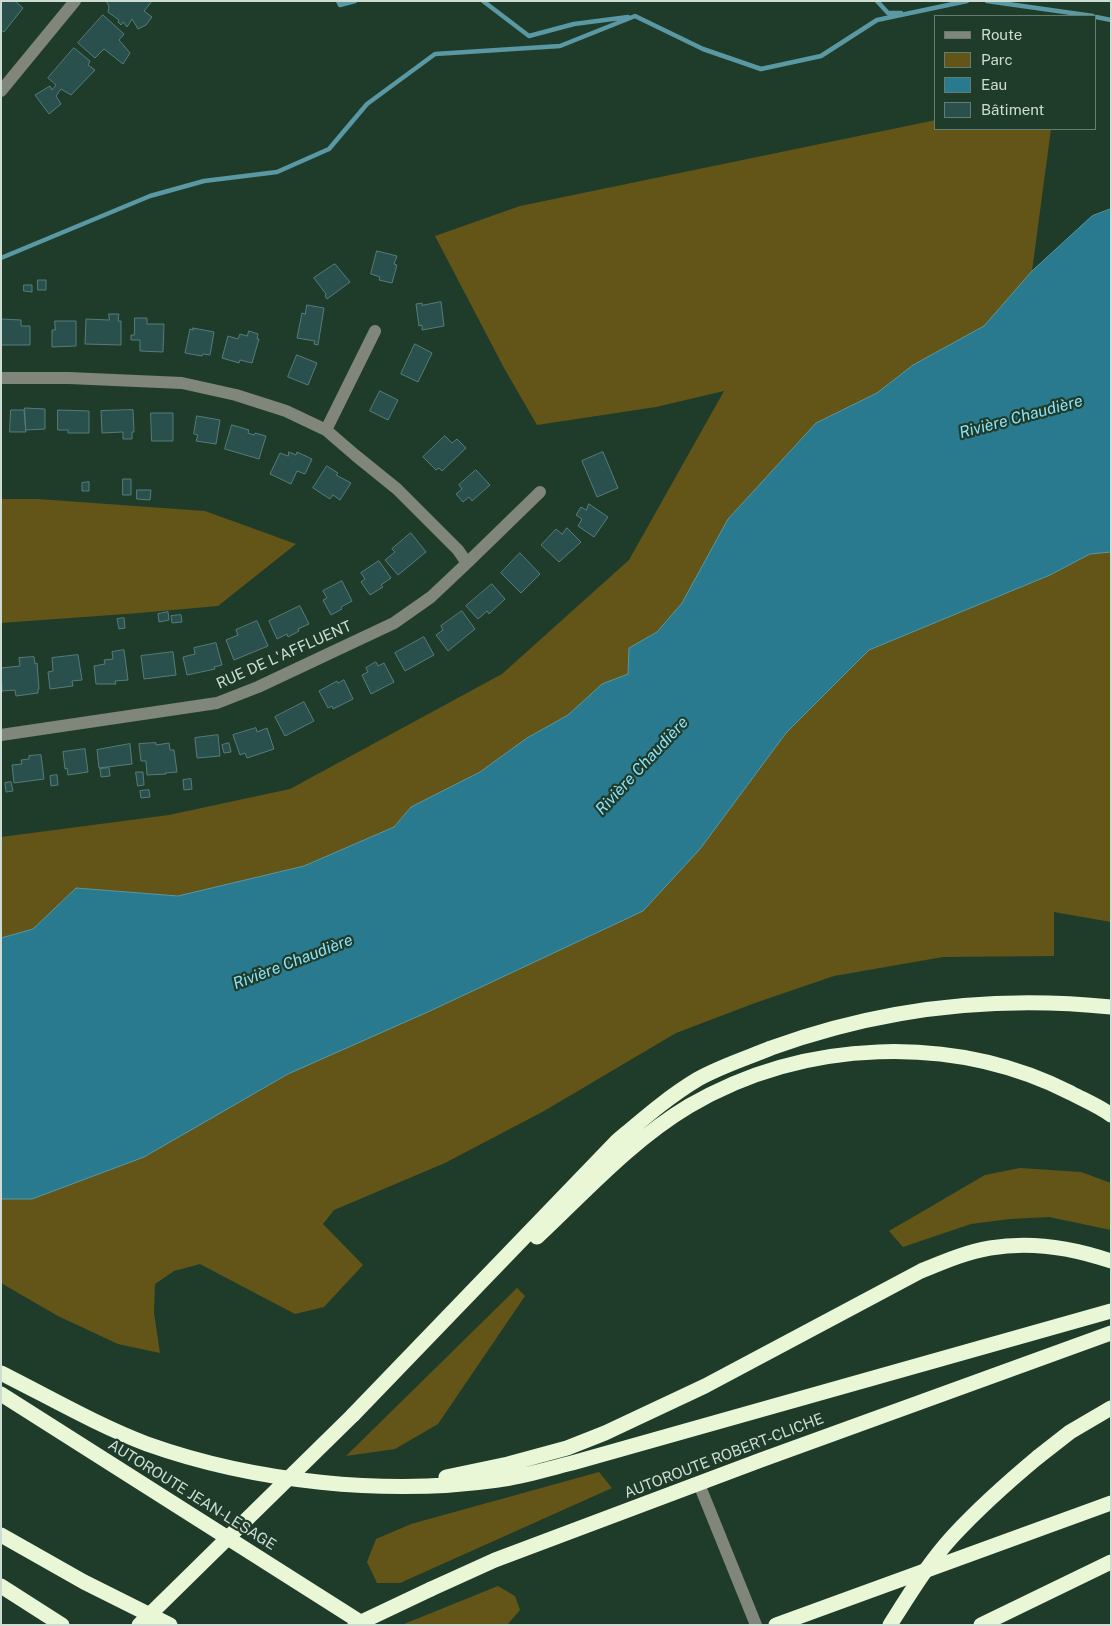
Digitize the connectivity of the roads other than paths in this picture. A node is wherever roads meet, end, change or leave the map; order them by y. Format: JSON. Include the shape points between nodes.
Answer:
{"nodes":[{"id":1,"x":74,"y":1,"type":"edge"},
{"id":2,"x":1,"y":91,"type":"edge"},
{"id":3,"x":375,"y":332,"type":"dead end"},
{"id":4,"x":1,"y":378,"type":"edge"},
{"id":5,"x":326,"y":430,"type":"junction"},
{"id":6,"x":540,"y":492,"type":"dead end"},
{"id":7,"x":468,"y":563,"type":"junction"},
{"id":8,"x":1,"y":735,"type":"edge"},
{"id":9,"x":1111,"y":1007,"type":"edge"},
{"id":10,"x":1111,"y":1114,"type":"edge"},
{"id":11,"x":1111,"y":1262,"type":"edge"},
{"id":12,"x":1111,"y":1311,"type":"edge"},
{"id":13,"x":1111,"y":1333,"type":"edge"},
{"id":14,"x":395,"y":1372,"type":"junction"},
{"id":15,"x":1,"y":1373,"type":"edge"},
{"id":16,"x":1,"y":1394,"type":"edge"},
{"id":17,"x":1111,"y":1408,"type":"edge"},
{"id":18,"x":699,"y":1484,"type":"junction"},
{"id":19,"x":378,"y":1486,"type":"junction"},
{"id":20,"x":1111,"y":1503,"type":"edge"},
{"id":21,"x":1,"y":1536,"type":"edge"},
{"id":22,"x":1111,"y":1562,"type":"edge"},
{"id":23,"x":1,"y":1586,"type":"edge"},
{"id":24,"x":62,"y":1625,"type":"edge"},
{"id":25,"x":139,"y":1625,"type":"edge"},
{"id":26,"x":170,"y":1625,"type":"edge"},
{"id":27,"x":356,"y":1625,"type":"edge"},
{"id":28,"x":365,"y":1625,"type":"edge"},
{"id":29,"x":756,"y":1625,"type":"edge"},
{"id":30,"x":776,"y":1625,"type":"edge"},
{"id":31,"x":890,"y":1625,"type":"edge"},
{"id":32,"x":981,"y":1625,"type":"edge"}],
"edges":[{"from":1,"to":2,"type":"street"},
{"from":3,"to":5,"type":"street"},
{"from":4,"to":5,"type":"street","via":[[182,384],[236,395],[286,411]]},
{"from":5,"to":7,"type":"street","via":[[398,489]]},
{"from":6,"to":7,"type":"street","name":"RUE DE L'AFFLUENT"},
{"from":7,"to":8,"type":"street","name":"RUE DE L'AFFLUENT","via":[[431,597],[394,623],[225,700]]},
{"from":9,"to":14,"type":"highway","via":[[988,1003],[898,1014],[807,1035],[699,1079],[616,1141]]},
{"from":10,"to":14,"type":"highway","via":[[1049,1082],[1003,1066],[955,1055],[872,1051],[820,1058],[773,1070],[690,1106],[633,1147]]},
{"from":11,"to":19,"type":"highway","via":[[1090,1254],[1022,1245],[990,1248],[956,1257],[921,1271],[705,1386],[605,1433],[567,1448],[508,1464],[448,1477]]},
{"from":12,"to":19,"type":"highway","via":[[572,1463],[500,1480],[439,1486]]},
{"from":13,"to":18,"type":"highway","name":"AUTOROUTE ROBERT-CLICHE"},
{"from":14,"to":25,"type":"highway","bridge":true},
{"from":15,"to":19,"type":"highway","via":[[138,1440],[205,1462],[258,1474]]},
{"from":16,"to":28,"type":"highway","name":"AUTOROUTE JEAN-LESAGE"},
{"from":17,"to":31,"type":"highway","bridge":true,"via":[[1070,1432],[994,1494],[952,1538]]},
{"from":18,"to":27,"type":"highway","name":"AUTOROUTE ROBERT-CLICHE","bridge":true,"via":[[495,1560]]},
{"from":18,"to":29,"type":"street"},
{"from":20,"to":30,"type":"highway"},
{"from":21,"to":26,"type":"highway"},
{"from":22,"to":32,"type":"highway"},
{"from":23,"to":24,"type":"highway"}]}
